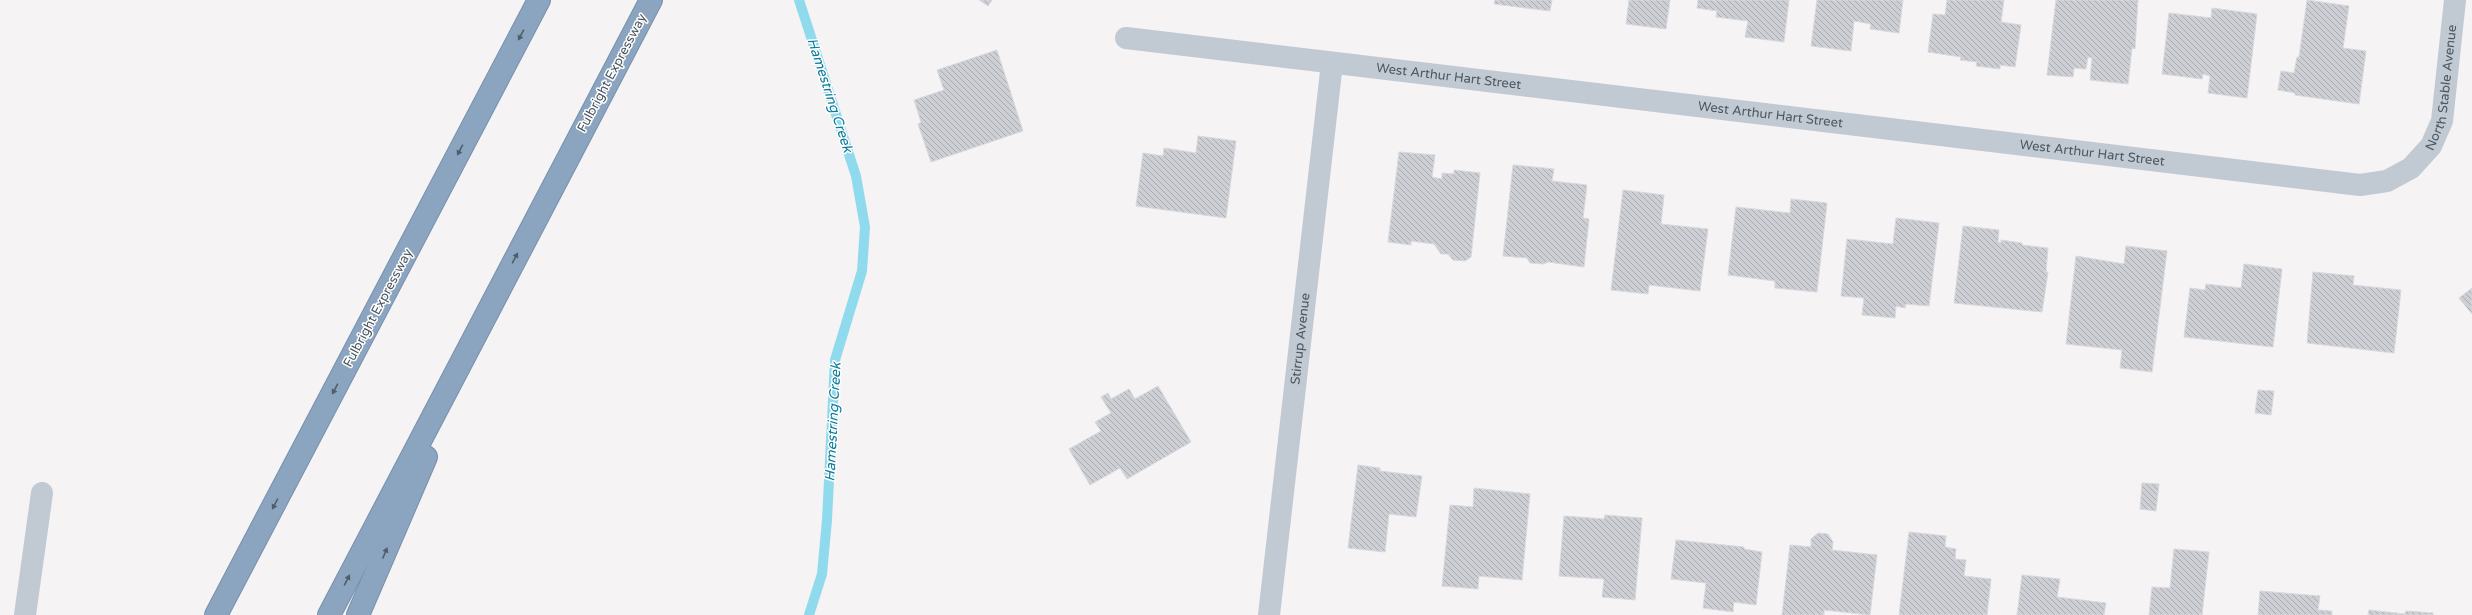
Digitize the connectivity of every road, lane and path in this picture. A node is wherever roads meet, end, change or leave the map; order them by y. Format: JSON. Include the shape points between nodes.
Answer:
{"nodes":[{"id":1,"x":539,"y":0,"type":"edge"},
{"id":2,"x":651,"y":0,"type":"edge"},
{"id":3,"x":2455,"y":0,"type":"edge"},
{"id":4,"x":1126,"y":38,"type":"dead end"},
{"id":5,"x":1332,"y":63,"type":"junction"},
{"id":6,"x":2411,"y":168,"type":"joint"},
{"id":7,"x":496,"y":293,"type":"junction"},
{"id":8,"x":42,"y":493,"type":"dead end"},
{"id":9,"x":25,"y":615,"type":"edge"},
{"id":10,"x":216,"y":615,"type":"edge"},
{"id":11,"x":329,"y":615,"type":"edge"},
{"id":12,"x":358,"y":615,"type":"edge"},
{"id":13,"x":1269,"y":615,"type":"edge"}],
"edges":[{"from":1,"to":10,"type":"highway","name":"Fulbright Expressway","one_way":true},
{"from":7,"to":2,"type":"highway","name":"Fulbright Expressway","one_way":true},
{"from":3,"to":6,"type":"street","name":"North Stable Avenue","via":[[2442,121],[2431,146]]},
{"from":4,"to":5,"type":"street","name":"West Arthur Hart Street"},
{"from":5,"to":6,"type":"street","name":"West Arthur Hart Street","via":[[2360,185],[2387,181]]},
{"from":5,"to":13,"type":"street","name":"Stirrup Avenue"},
{"from":11,"to":7,"type":"highway","name":"Fulbright Expressway","one_way":true},
{"from":12,"to":7,"type":"highway","one_way":true},
{"from":8,"to":9,"type":"street"}]}
